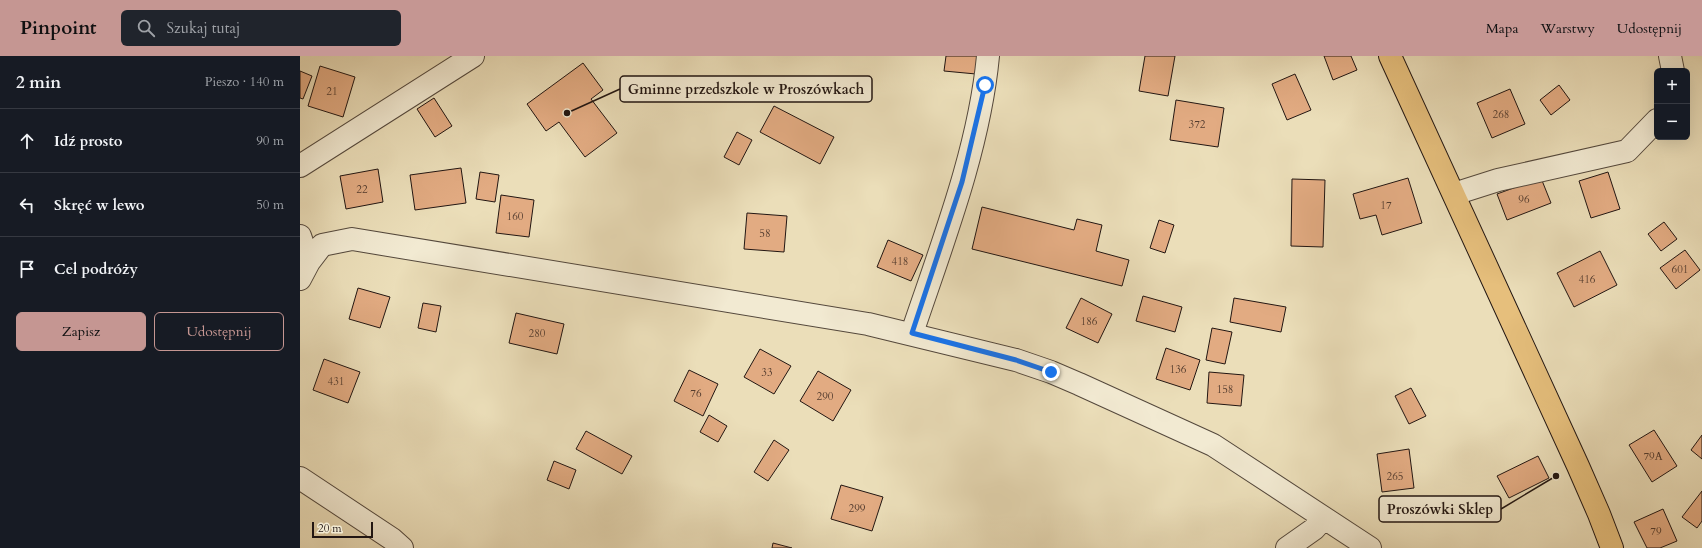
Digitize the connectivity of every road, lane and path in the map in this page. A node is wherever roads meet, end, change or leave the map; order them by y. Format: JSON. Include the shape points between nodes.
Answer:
{"nodes":[{"id":1,"x":473,"y":56,"type":"edge"},
{"id":2,"x":988,"y":56,"type":"edge"},
{"id":3,"x":1390,"y":56,"type":"edge"},
{"id":4,"x":1670,"y":56,"type":"edge"},
{"id":5,"x":1672,"y":68,"type":"edge"},
{"id":6,"x":1654,"y":123,"type":"edge"},
{"id":7,"x":300,"y":166,"type":"edge"},
{"id":8,"x":1454,"y":194,"type":"junction"},
{"id":9,"x":300,"y":236,"type":"edge"},
{"id":10,"x":304,"y":271,"type":"edge"},
{"id":11,"x":912,"y":333,"type":"junction"},
{"id":12,"x":300,"y":478,"type":"edge"},
{"id":13,"x":1324,"y":518,"type":"junction"},
{"id":14,"x":402,"y":548,"type":"edge"},
{"id":15,"x":1286,"y":548,"type":"edge"},
{"id":16,"x":1370,"y":548,"type":"edge"},
{"id":17,"x":1612,"y":548,"type":"edge"}],
"edges":[{"from":1,"to":7,"type":"street"},
{"from":2,"to":11,"type":"street","via":[[985,85],[962,182]]},
{"from":3,"to":8,"type":"main road"},
{"from":4,"to":5,"type":"street"},
{"from":6,"to":8,"type":"street","via":[[1627,151],[1498,180]]},
{"from":8,"to":17,"type":"main road","via":[[1584,480]]},
{"from":9,"to":10,"type":"street"},
{"from":10,"to":11,"type":"street","via":[[322,245],[352,239]]},
{"from":11,"to":13,"type":"street","via":[[1016,360],[1051,372],[1128,406],[1213,445]]},
{"from":12,"to":14,"type":"street"},
{"from":13,"to":15,"type":"street","via":[[1314,529]]},
{"from":13,"to":16,"type":"street"}]}
